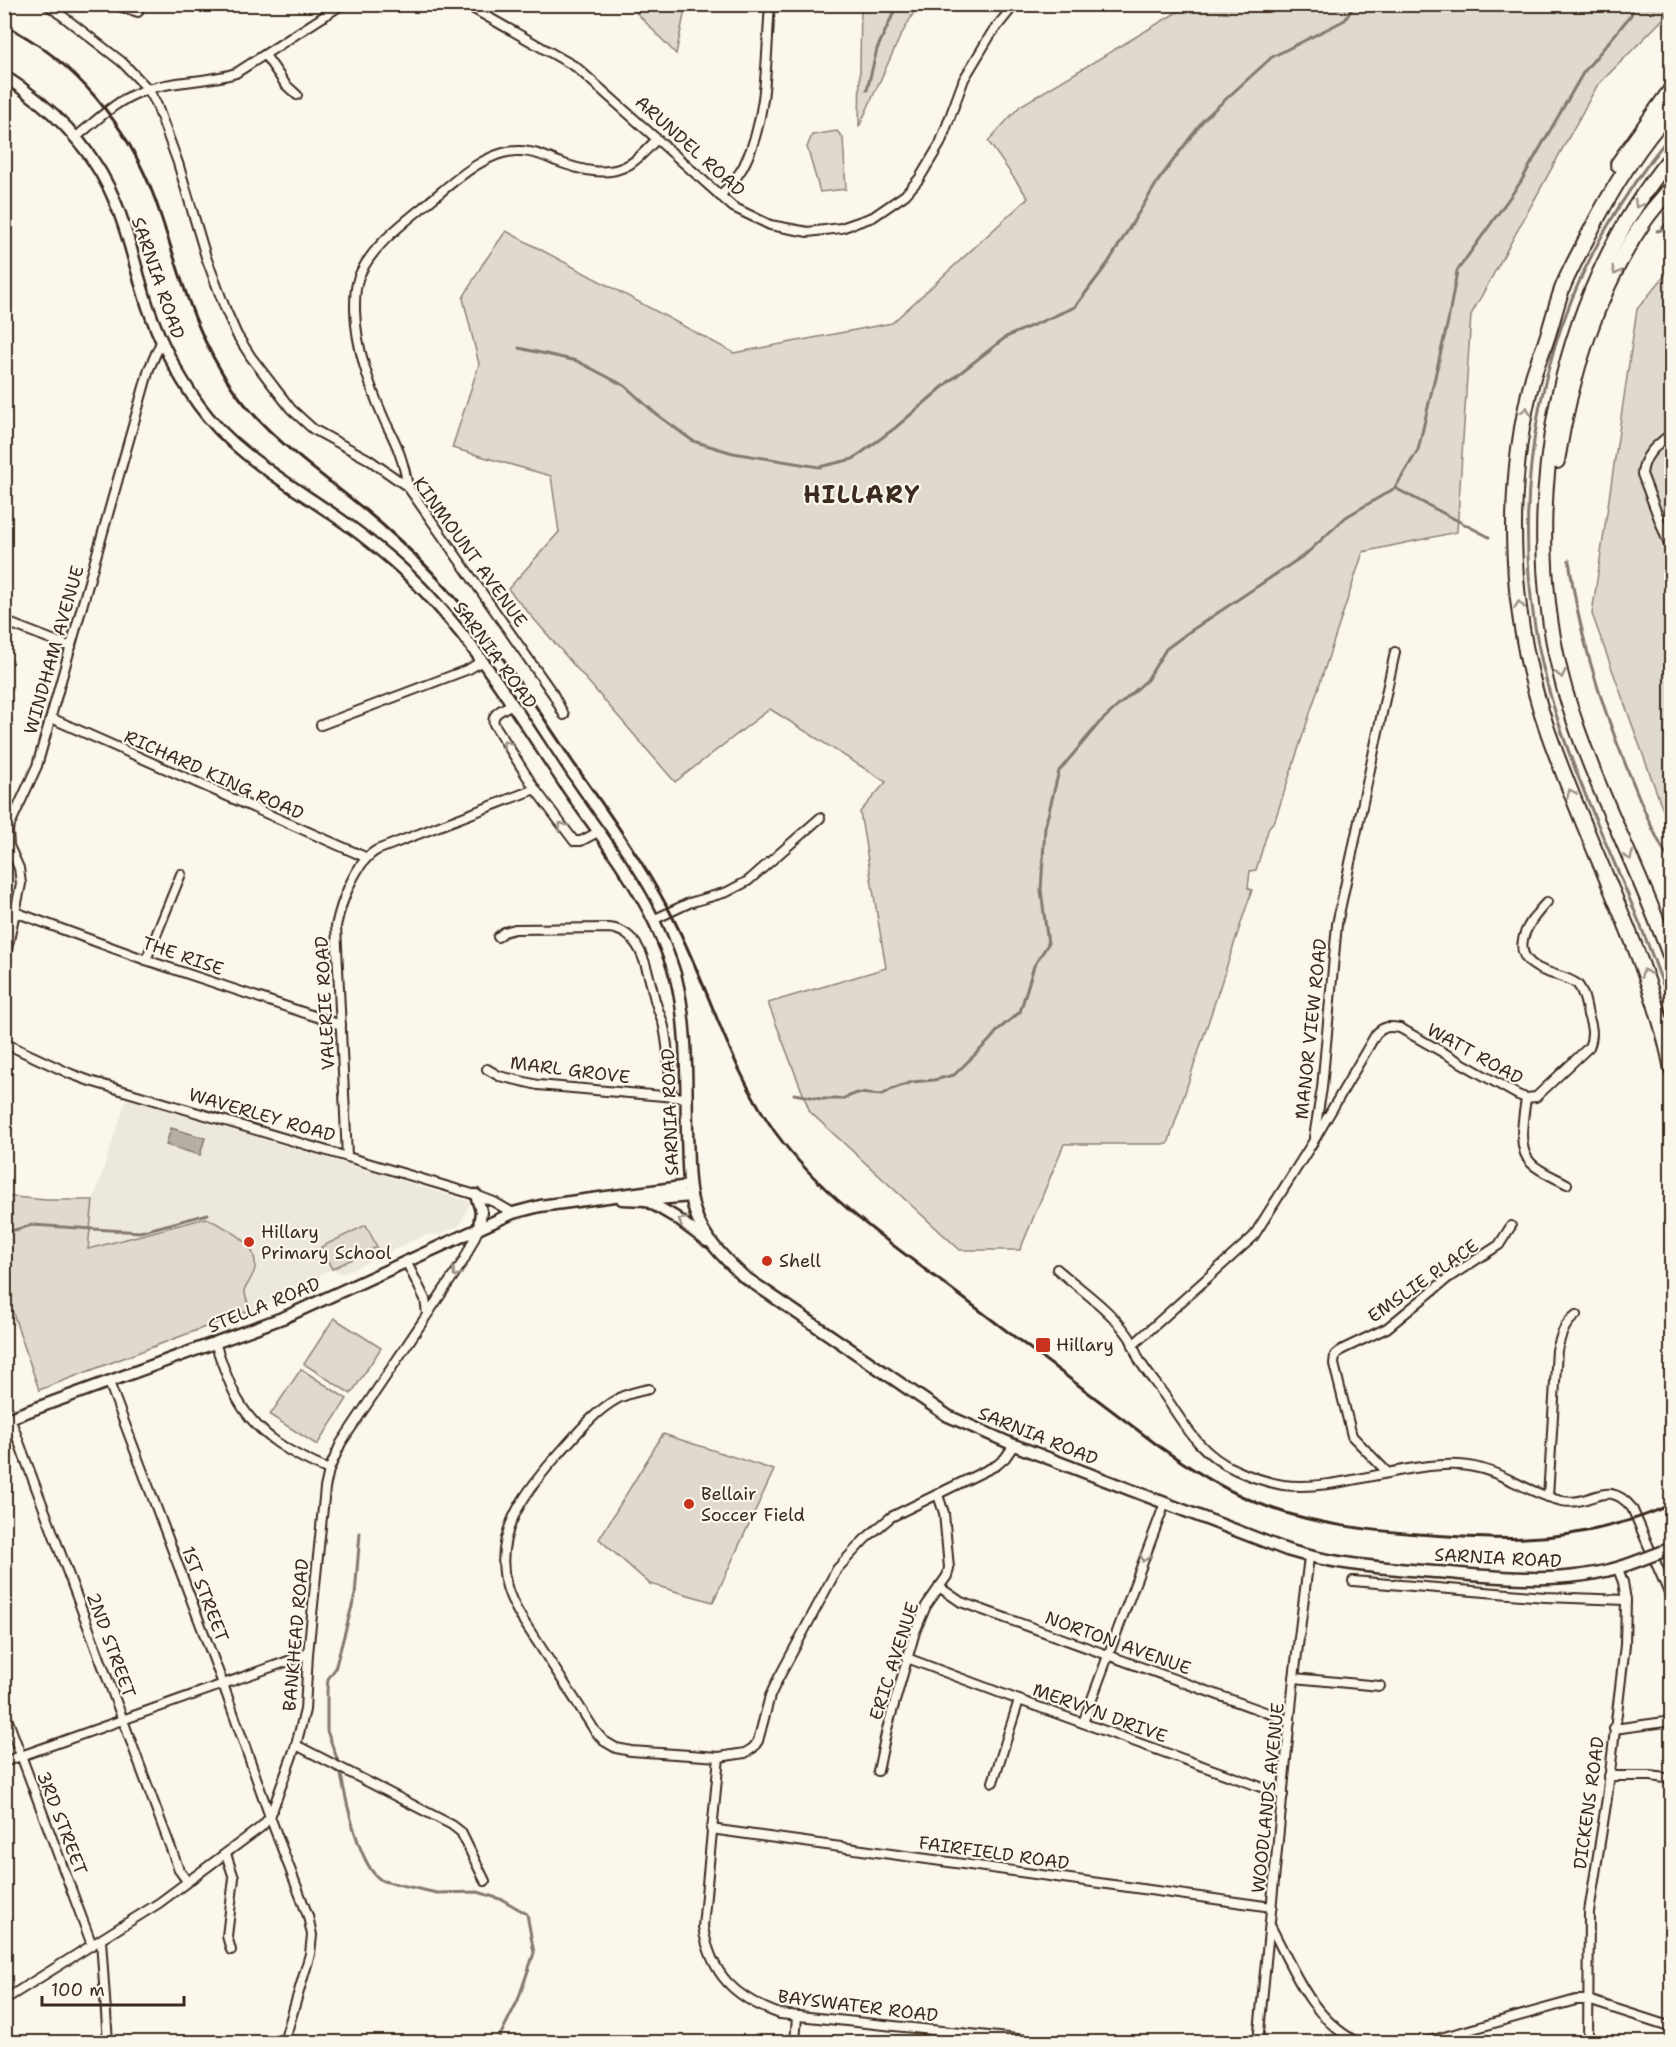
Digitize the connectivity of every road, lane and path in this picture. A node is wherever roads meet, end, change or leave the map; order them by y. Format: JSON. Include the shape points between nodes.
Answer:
{"nodes":[{"id":1,"x":47,"y":4,"type":"edge"},
{"id":2,"x":66,"y":4,"type":"edge"},
{"id":3,"x":112,"y":4,"type":"edge"},
{"id":4,"x":323,"y":4,"type":"edge"},
{"id":5,"x":343,"y":4,"type":"edge"},
{"id":6,"x":465,"y":4,"type":"edge"},
{"id":7,"x":770,"y":4,"type":"edge"},
{"id":8,"x":1015,"y":4,"type":"edge"},
{"id":9,"x":138,"y":12,"type":"dead end"},
{"id":10,"x":58,"y":13,"type":"junction"},
{"id":11,"x":328,"y":13,"type":"junction"},
{"id":12,"x":265,"y":56,"type":"junction"},
{"id":13,"x":4,"y":76,"type":"edge"},
{"id":14,"x":1671,"y":88,"type":"edge"},
{"id":15,"x":148,"y":89,"type":"junction"},
{"id":16,"x":297,"y":95,"type":"dead end"},
{"id":17,"x":1671,"y":109,"type":"edge"},
{"id":18,"x":75,"y":138,"type":"junction"},
{"id":19,"x":657,"y":139,"type":"junction"},
{"id":20,"x":1671,"y":156,"type":"edge"},
{"id":21,"x":1671,"y":187,"type":"edge"},
{"id":22,"x":720,"y":196,"type":"junction"},
{"id":23,"x":1563,"y":286,"type":"junction"},
{"id":24,"x":161,"y":342,"type":"junction"},
{"id":25,"x":1671,"y":432,"type":"edge"},
{"id":26,"x":408,"y":487,"type":"junction"},
{"id":27,"x":1544,"y":519,"type":"junction"},
{"id":28,"x":1671,"y":553,"type":"edge"},
{"id":29,"x":4,"y":621,"type":"edge"},
{"id":30,"x":71,"y":646,"type":"junction"},
{"id":31,"x":1395,"y":652,"type":"dead end"},
{"id":32,"x":482,"y":661,"type":"junction"},
{"id":33,"x":512,"y":704,"type":"junction"},
{"id":34,"x":564,"y":715,"type":"dead end"},
{"id":35,"x":51,"y":718,"type":"junction"},
{"id":36,"x":321,"y":725,"type":"dead end"},
{"id":37,"x":535,"y":789,"type":"junction"},
{"id":38,"x":820,"y":818,"type":"dead end"},
{"id":39,"x":598,"y":832,"type":"junction"},
{"id":40,"x":365,"y":857,"type":"junction"},
{"id":41,"x":181,"y":874,"type":"dead end"},
{"id":42,"x":1547,"y":902,"type":"dead end"},
{"id":43,"x":4,"y":908,"type":"edge"},
{"id":44,"x":16,"y":913,"type":"junction"},
{"id":45,"x":654,"y":920,"type":"junction"},
{"id":46,"x":498,"y":937,"type":"dead end"},
{"id":47,"x":146,"y":960,"type":"junction"},
{"id":48,"x":1671,"y":961,"type":"edge"},
{"id":49,"x":4,"y":964,"type":"edge"},
{"id":50,"x":341,"y":1025,"type":"junction"},
{"id":51,"x":4,"y":1043,"type":"edge"},
{"id":52,"x":488,"y":1069,"type":"dead end"},
{"id":53,"x":1671,"y":1070,"type":"edge"},
{"id":54,"x":672,"y":1096,"type":"junction"},
{"id":55,"x":686,"y":1098,"type":"junction"},
{"id":56,"x":1526,"y":1098,"type":"junction"},
{"id":57,"x":1314,"y":1142,"type":"junction"},
{"id":58,"x":347,"y":1156,"type":"junction"},
{"id":59,"x":1568,"y":1184,"type":"dead end"},
{"id":60,"x":690,"y":1191,"type":"junction"},
{"id":61,"x":476,"y":1195,"type":"junction"},
{"id":62,"x":601,"y":1198,"type":"junction"},
{"id":63,"x":646,"y":1200,"type":"junction"},
{"id":64,"x":513,"y":1213,"type":"junction"},
{"id":65,"x":1511,"y":1226,"type":"dead end"},
{"id":66,"x":479,"y":1228,"type":"junction"},
{"id":67,"x":715,"y":1246,"type":"junction"},
{"id":68,"x":406,"y":1261,"type":"junction"},
{"id":69,"x":1057,"y":1269,"type":"dead end"},
{"id":70,"x":427,"y":1314,"type":"junction"},
{"id":71,"x":1576,"y":1315,"type":"dead end"},
{"id":72,"x":215,"y":1343,"type":"junction"},
{"id":73,"x":1133,"y":1345,"type":"junction"},
{"id":74,"x":109,"y":1382,"type":"junction"},
{"id":75,"x":650,"y":1389,"type":"dead end"},
{"id":76,"x":7,"y":1419,"type":"edge"},
{"id":77,"x":1014,"y":1445,"type":"junction"},
{"id":78,"x":329,"y":1470,"type":"junction"},
{"id":79,"x":1388,"y":1473,"type":"junction"},
{"id":80,"x":938,"y":1495,"type":"junction"},
{"id":81,"x":1548,"y":1497,"type":"junction"},
{"id":82,"x":1165,"y":1503,"type":"junction"},
{"id":83,"x":1671,"y":1548,"type":"edge"},
{"id":84,"x":1309,"y":1557,"type":"junction"},
{"id":85,"x":1618,"y":1569,"type":"junction"},
{"id":86,"x":1414,"y":1570,"type":"junction"},
{"id":87,"x":1353,"y":1581,"type":"dead end"},
{"id":88,"x":1413,"y":1586,"type":"junction"},
{"id":89,"x":939,"y":1587,"type":"junction"},
{"id":90,"x":1626,"y":1600,"type":"junction"},
{"id":91,"x":1671,"y":1600,"type":"edge"},
{"id":92,"x":308,"y":1654,"type":"junction"},
{"id":93,"x":1108,"y":1655,"type":"junction"},
{"id":94,"x":907,"y":1658,"type":"junction"},
{"id":95,"x":1294,"y":1678,"type":"junction"},
{"id":96,"x":223,"y":1684,"type":"junction"},
{"id":97,"x":1380,"y":1686,"type":"dead end"},
{"id":98,"x":1019,"y":1700,"type":"junction"},
{"id":99,"x":4,"y":1710,"type":"edge"},
{"id":100,"x":122,"y":1720,"type":"junction"},
{"id":101,"x":1671,"y":1720,"type":"edge"},
{"id":102,"x":1290,"y":1721,"type":"junction"},
{"id":103,"x":1083,"y":1723,"type":"junction"},
{"id":104,"x":1614,"y":1729,"type":"junction"},
{"id":105,"x":296,"y":1745,"type":"junction"},
{"id":106,"x":21,"y":1756,"type":"junction"},
{"id":107,"x":719,"y":1756,"type":"junction"},
{"id":108,"x":4,"y":1762,"type":"edge"},
{"id":109,"x":878,"y":1771,"type":"dead end"},
{"id":110,"x":1609,"y":1776,"type":"junction"},
{"id":111,"x":1671,"y":1779,"type":"edge"},
{"id":112,"x":993,"y":1782,"type":"dead end"},
{"id":113,"x":1283,"y":1796,"type":"junction"},
{"id":114,"x":270,"y":1817,"type":"junction"},
{"id":115,"x":711,"y":1829,"type":"junction"},
{"id":116,"x":226,"y":1854,"type":"junction"},
{"id":117,"x":187,"y":1881,"type":"junction"},
{"id":118,"x":485,"y":1881,"type":"dead end"},
{"id":119,"x":1272,"y":1907,"type":"junction"},
{"id":120,"x":1270,"y":1926,"type":"junction"},
{"id":121,"x":101,"y":1940,"type":"junction"},
{"id":122,"x":92,"y":1945,"type":"junction"},
{"id":123,"x":231,"y":1950,"type":"dead end"},
{"id":124,"x":4,"y":2000,"type":"edge"},
{"id":125,"x":1588,"y":2000,"type":"junction"},
{"id":126,"x":797,"y":2017,"type":"junction"},
{"id":127,"x":1671,"y":2027,"type":"edge"},
{"id":128,"x":1457,"y":2034,"type":"junction"},
{"id":129,"x":284,"y":2042,"type":"edge"},
{"id":130,"x":108,"y":2043,"type":"edge"},
{"id":131,"x":296,"y":2043,"type":"edge"},
{"id":132,"x":795,"y":2043,"type":"edge"},
{"id":133,"x":1046,"y":2043,"type":"edge"},
{"id":134,"x":1258,"y":2043,"type":"edge"},
{"id":135,"x":1357,"y":2043,"type":"edge"},
{"id":136,"x":1426,"y":2043,"type":"edge"},
{"id":137,"x":1462,"y":2043,"type":"edge"},
{"id":138,"x":1588,"y":2043,"type":"edge"}],
"edges":[{"from":1,"to":10,"type":"street","name":"KINMOUNT AVENUE"},
{"from":2,"to":10,"type":"street"},
{"from":3,"to":9,"type":"street"},
{"from":4,"to":11,"type":"street"},
{"from":5,"to":11,"type":"street"},
{"from":6,"to":19,"type":"street","name":"ARUNDEL ROAD","via":[[576,67]]},
{"from":7,"to":22,"type":"street","via":[[758,131],[744,166]]},
{"from":8,"to":22,"type":"street","name":"ARUNDEL ROAD","via":[[964,79],[932,161],[905,195],[887,208],[848,226],[808,232],[760,222]]},
{"from":10,"to":15,"type":"street","name":"KINMOUNT AVENUE","via":[[122,62]]},
{"from":11,"to":12,"type":"street"},
{"from":12,"to":15,"type":"street","via":[[227,76]]},
{"from":12,"to":16,"type":"street"},
{"from":13,"to":18,"type":"main road","name":"SARNIA ROAD","via":[[42,104]]},
{"from":14,"to":23,"type":"highway","via":[[1616,166],[1585,221]]},
{"from":15,"to":18,"type":"street","via":[[124,99]]},
{"from":15,"to":26,"type":"street","name":"KINMOUNT AVENUE","via":[[165,123],[225,308],[251,357],[291,409],[313,429],[368,459]]},
{"from":17,"to":23,"type":"highway","via":[[1601,208]]},
{"from":18,"to":24,"type":"main road","name":"SARNIA ROAD","via":[[109,188]]},
{"from":19,"to":22,"type":"street","name":"ARUNDEL ROAD"},
{"from":19,"to":26,"type":"street","via":[[631,163],[603,172],[520,150],[492,156],[450,184],[371,256],[356,289],[358,344],[400,455]]},
{"from":20,"to":27,"type":"highway","one_way":true,"via":[[1620,234],[1598,278],[1569,356],[1550,440]]},
{"from":21,"to":27,"type":"highway","one_way":true,"via":[[1624,255],[1589,333],[1562,430]]},
{"from":53,"to":23,"type":"highway","one_way":true,"via":[[1661,1022],[1643,969],[1546,729],[1521,624],[1515,513],[1522,430],[1534,375]]},
{"from":24,"to":30,"type":"street","name":"WINDHAM AVENUE","via":[[149,369]]},
{"from":24,"to":32,"type":"main road","name":"SARNIA ROAD","via":[[200,407],[233,443],[350,526],[401,568],[433,599]]},
{"from":25,"to":28,"type":"street","via":[[1649,452],[1642,474]]},
{"from":26,"to":34,"type":"street","name":"KINMOUNT AVENUE"},
{"from":27,"to":48,"type":"highway","one_way":true,"via":[[1551,623],[1565,691]]},
{"from":29,"to":30,"type":"street"},
{"from":30,"to":35,"type":"street","name":"WINDHAM AVENUE"},
{"from":31,"to":57,"type":"street","name":"MANOR VIEW ROAD","via":[[1337,924]]},
{"from":32,"to":33,"type":"main road","name":"SARNIA ROAD"},
{"from":32,"to":36,"type":"street"},
{"from":37,"to":33,"type":"street","one_way":true,"via":[[494,724],[494,714]]},
{"from":33,"to":39,"type":"main road","name":"SARNIA ROAD"},
{"from":35,"to":40,"type":"street","name":"RICHARD KING ROAD"},
{"from":35,"to":44,"type":"street","name":"WINDHAM AVENUE","via":[[37,766],[8,829],[9,846],[21,876]]},
{"from":39,"to":37,"type":"street","one_way":true,"via":[[574,841]]},
{"from":37,"to":40,"type":"street"},
{"from":38,"to":45,"type":"street","via":[[748,881]]},
{"from":39,"to":45,"type":"main road","name":"SARNIA ROAD"},
{"from":40,"to":50,"type":"street","name":"VALERIE ROAD","via":[[342,903],[336,926]]},
{"from":41,"to":47,"type":"street"},
{"from":42,"to":56,"type":"street","name":"WATT ROAD","via":[[1524,933],[1524,954],[1540,970],[1571,981],[1581,989],[1592,1041],[1536,1097]]},
{"from":43,"to":44,"type":"street","name":"THE RISE"},
{"from":44,"to":47,"type":"street","name":"THE RISE"},
{"from":44,"to":49,"type":"street","name":"WINDHAM AVENUE"},
{"from":45,"to":55,"type":"main road","name":"SARNIA ROAD","via":[[680,998]]},
{"from":46,"to":54,"type":"street","via":[[515,929],[609,928],[630,937],[644,959],[664,1025]]},
{"from":47,"to":50,"type":"street","name":"THE RISE"},
{"from":50,"to":58,"type":"street","name":"VALERIE ROAD"},
{"from":51,"to":58,"type":"street","name":"WAVERLEY ROAD","via":[[90,1081]]},
{"from":52,"to":54,"type":"street","name":"MARL GROVE","via":[[506,1078],[538,1085]]},
{"from":54,"to":55,"type":"street","name":"MARL GROVE"},
{"from":55,"to":60,"type":"main road","name":"SARNIA ROAD"},
{"from":56,"to":57,"type":"street","name":"WATT ROAD","via":[[1391,1026],[1376,1034]]},
{"from":56,"to":59,"type":"street","via":[[1523,1137],[1528,1161]]},
{"from":57,"to":73,"type":"street","name":"MANOR VIEW ROAD","via":[[1246,1245]]},
{"from":58,"to":61,"type":"street","name":"WAVERLEY ROAD"},
{"from":60,"to":62,"type":"main road","name":"STELLA ROAD"},
{"from":60,"to":63,"type":"main road","name":"STELLA ROAD"},
{"from":60,"to":67,"type":"main road","name":"SARNIA ROAD","via":[[699,1221]]},
{"from":61,"to":64,"type":"street","name":"WAVERLEY ROAD"},
{"from":61,"to":66,"type":"main road","via":[[482,1211]]},
{"from":62,"to":63,"type":"main road","name":"STELLA ROAD"},
{"from":62,"to":64,"type":"main road","name":"STELLA ROAD"},
{"from":67,"to":63,"type":"main road","one_way":true},
{"from":64,"to":66,"type":"main road","name":"STELLA ROAD"},
{"from":65,"to":79,"type":"street","name":"EMSLIE PLACE","via":[[1493,1250],[1441,1283],[1387,1328],[1335,1355],[1349,1429]]},
{"from":66,"to":68,"type":"main road","name":"STELLA ROAD"},
{"from":66,"to":70,"type":"street","name":"BANKHEAD ROAD","one_way":true,"via":[[464,1260]]},
{"from":67,"to":77,"type":"main road","name":"SARNIA ROAD","via":[[743,1276],[771,1297],[948,1416]]},
{"from":68,"to":70,"type":"street","via":[[425,1299]]},
{"from":68,"to":72,"type":"main road","name":"STELLA ROAD","via":[[285,1317]]},
{"from":69,"to":73,"type":"street","via":[[1102,1307]]},
{"from":70,"to":78,"type":"street","name":"BANKHEAD ROAD","via":[[341,1443]]},
{"from":71,"to":81,"type":"street","via":[[1561,1334],[1557,1350]]},
{"from":72,"to":74,"type":"main road","name":"STELLA ROAD"},
{"from":72,"to":78,"type":"street","via":[[237,1400],[257,1426],[289,1452]]},
{"from":73,"to":79,"type":"street","via":[[1140,1362],[1188,1433],[1214,1458],[1234,1469],[1286,1485]]},
{"from":74,"to":76,"type":"main road","name":"STELLA ROAD"},
{"from":74,"to":96,"type":"street","name":"1ST STREET"},
{"from":75,"to":107,"type":"street","via":[[606,1406],[526,1493],[505,1542],[507,1587],[520,1616],[604,1741],[631,1751]]},
{"from":76,"to":100,"type":"street","name":"2ND STREET"},
{"from":77,"to":80,"type":"street","via":[[997,1465]]},
{"from":77,"to":82,"type":"main road","name":"SARNIA ROAD"},
{"from":78,"to":92,"type":"street","name":"BANKHEAD ROAD"},
{"from":79,"to":81,"type":"street","via":[[1447,1465],[1472,1466],[1500,1474]]},
{"from":80,"to":89,"type":"street","name":"ERIC AVENUE","via":[[949,1557],[947,1576]]},
{"from":80,"to":107,"type":"street","via":[[891,1517],[837,1569],[770,1696],[758,1741],[745,1753]]},
{"from":81,"to":91,"type":"street","via":[[1568,1502],[1610,1493],[1625,1499]]},
{"from":82,"to":84,"type":"main road","name":"SARNIA ROAD"},
{"from":82,"to":93,"type":"street","one_way":true},
{"from":83,"to":85,"type":"main road","name":"SARNIA ROAD","bridge":true},
{"from":84,"to":86,"type":"main road","name":"SARNIA ROAD"},
{"from":84,"to":95,"type":"street","name":"WOODLANDS AVENUE"},
{"from":85,"to":86,"type":"main road","name":"SARNIA ROAD","via":[[1558,1579]]},
{"from":85,"to":90,"type":"street","name":"DICKENS ROAD"},
{"from":86,"to":88,"type":"street"},
{"from":87,"to":88,"type":"street"},
{"from":88,"to":90,"type":"street"},
{"from":89,"to":93,"type":"street","name":"NORTON AVENUE","via":[[961,1602]]},
{"from":89,"to":94,"type":"street","name":"ERIC AVENUE","via":[[926,1606]]},
{"from":90,"to":104,"type":"street","name":"DICKENS ROAD","via":[[1625,1646]]},
{"from":92,"to":96,"type":"street"},
{"from":92,"to":105,"type":"street","name":"BANKHEAD ROAD","via":[[305,1710]]},
{"from":93,"to":102,"type":"street","name":"NORTON AVENUE"},
{"from":93,"to":103,"type":"street"},
{"from":94,"to":98,"type":"street","name":"MERVYN DRIVE"},
{"from":94,"to":109,"type":"street","name":"ERIC AVENUE"},
{"from":95,"to":97,"type":"street"},
{"from":95,"to":102,"type":"street","name":"WOODLANDS AVENUE"},
{"from":96,"to":100,"type":"street"},
{"from":96,"to":114,"type":"street","name":"1ST STREET"},
{"from":98,"to":103,"type":"street","name":"MERVYN DRIVE"},
{"from":98,"to":112,"type":"street"},
{"from":99,"to":106,"type":"street","name":"3RD STREET"},
{"from":100,"to":106,"type":"street"},
{"from":100,"to":117,"type":"street","name":"2ND STREET","via":[[179,1870]]},
{"from":101,"to":104,"type":"street"},
{"from":102,"to":113,"type":"street","name":"WOODLANDS AVENUE"},
{"from":103,"to":113,"type":"street","name":"MERVYN DRIVE"},
{"from":104,"to":110,"type":"street","name":"DICKENS ROAD"},
{"from":105,"to":114,"type":"street","name":"BANKHEAD ROAD"},
{"from":105,"to":118,"type":"street","via":[[452,1825],[460,1832]]},
{"from":106,"to":108,"type":"street"},
{"from":106,"to":122,"type":"street","name":"3RD STREET"},
{"from":107,"to":115,"type":"street","name":"BAYSWATER ROAD"},
{"from":110,"to":111,"type":"street"},
{"from":110,"to":125,"type":"street","name":"DICKENS ROAD","via":[[1589,1912]]},
{"from":113,"to":119,"type":"street","name":"WOODLANDS AVENUE"},
{"from":114,"to":116,"type":"street"},
{"from":114,"to":129,"type":"street","via":[[312,1935]]},
{"from":115,"to":119,"type":"street","name":"FAIRFIELD ROAD"},
{"from":115,"to":126,"type":"street","name":"BAYSWATER ROAD","via":[[703,1928],[714,1963],[739,1994],[761,2007]]},
{"from":116,"to":117,"type":"street"},
{"from":116,"to":123,"type":"street","via":[[234,1878],[227,1936]]},
{"from":117,"to":121,"type":"street"},
{"from":119,"to":120,"type":"street","name":"WOODLANDS AVENUE"},
{"from":120,"to":134,"type":"street","name":"WOODLANDS AVENUE"},
{"from":120,"to":135,"type":"street","via":[[1316,2009]]},
{"from":121,"to":122,"type":"street"},
{"from":121,"to":130,"type":"street"},
{"from":122,"to":124,"type":"street"},
{"from":125,"to":127,"type":"street"},
{"from":125,"to":128,"type":"street","via":[[1566,2002]]},
{"from":125,"to":138,"type":"street","name":"DICKENS ROAD"},
{"from":126,"to":132,"type":"street"},
{"from":126,"to":133,"type":"street","name":"BAYSWATER ROAD"},
{"from":128,"to":136,"type":"street"},
{"from":128,"to":137,"type":"street"},
{"from":129,"to":131,"type":"street"}]}
